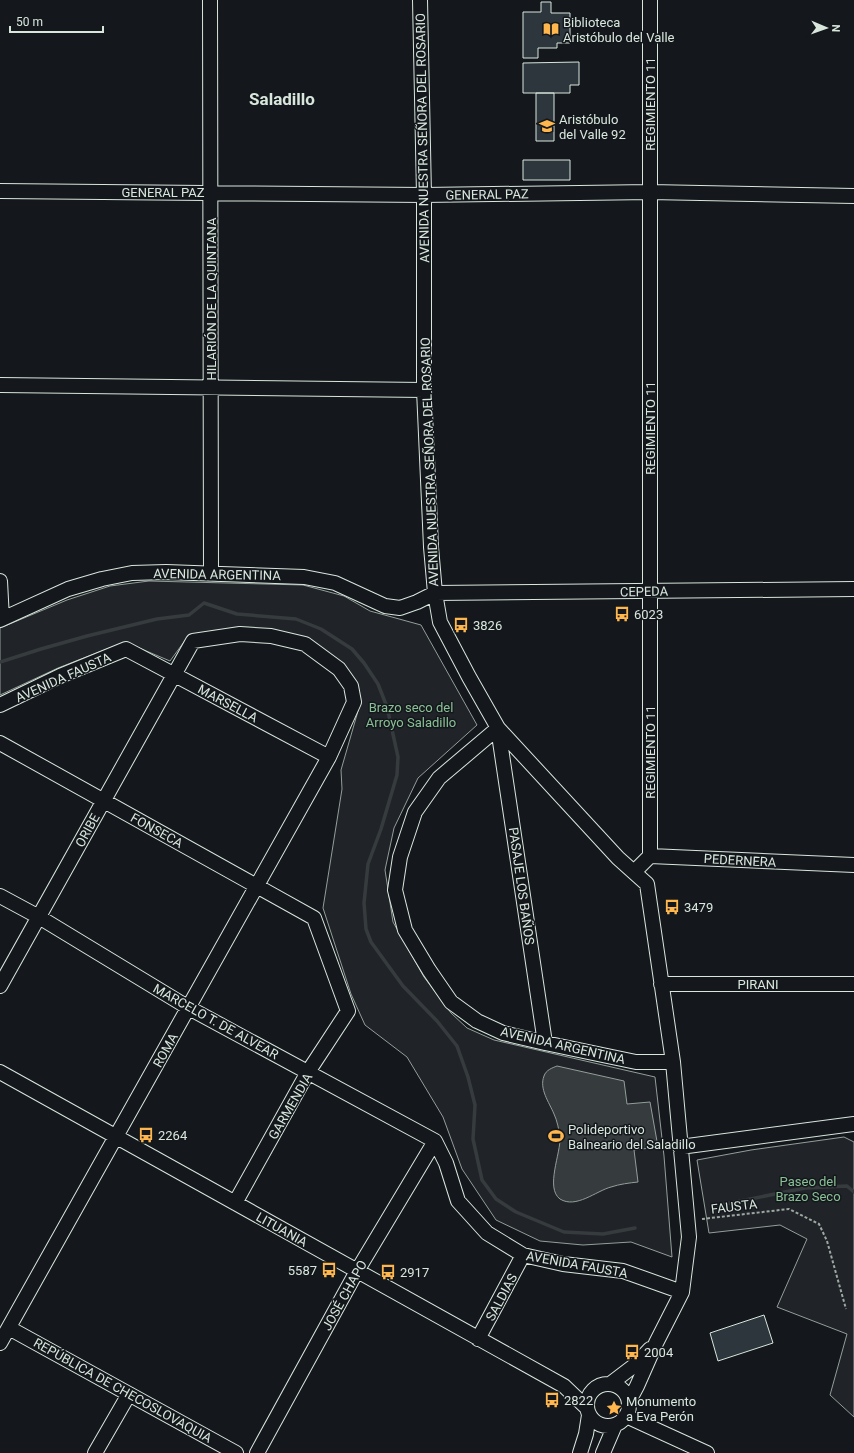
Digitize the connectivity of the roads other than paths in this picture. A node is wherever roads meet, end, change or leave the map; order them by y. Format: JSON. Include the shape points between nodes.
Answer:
{"nodes":[{"id":1,"x":210,"y":0,"type":"edge"},
{"id":2,"x":420,"y":0,"type":"edge"},
{"id":3,"x":650,"y":0,"type":"edge"},
{"id":4,"x":0,"y":191,"type":"edge"},
{"id":5,"x":650,"y":192,"type":"junction"},
{"id":6,"x":211,"y":193,"type":"junction"},
{"id":7,"x":424,"y":195,"type":"junction"},
{"id":8,"x":854,"y":196,"type":"edge"},
{"id":9,"x":0,"y":385,"type":"edge"},
{"id":10,"x":211,"y":387,"type":"junction"},
{"id":11,"x":424,"y":390,"type":"junction"},
{"id":12,"x":211,"y":573,"type":"junction"},
{"id":13,"x":0,"y":581,"type":"edge"},
{"id":14,"x":854,"y":589,"type":"edge"},
{"id":15,"x":650,"y":591,"type":"junction"},
{"id":16,"x":435,"y":594,"type":"junction"},
{"id":17,"x":1,"y":620,"type":"edge"},
{"id":18,"x":126,"y":649,"type":"joint"},
{"id":19,"x":173,"y":674,"type":"junction"},
{"id":20,"x":0,"y":706,"type":"edge"},
{"id":21,"x":498,"y":728,"type":"junction"},
{"id":22,"x":0,"y":743,"type":"edge"},
{"id":23,"x":329,"y":757,"type":"junction"},
{"id":24,"x":103,"y":800,"type":"junction"},
{"id":25,"x":650,"y":856,"type":"junction"},
{"id":26,"x":854,"y":865,"type":"edge"},
{"id":27,"x":634,"y":872,"type":"junction"},
{"id":28,"x":257,"y":886,"type":"junction"},
{"id":29,"x":0,"y":896,"type":"edge"},
{"id":30,"x":39,"y":917,"type":"junction"},
{"id":31,"x":661,"y":984,"type":"junction"},
{"id":32,"x":854,"y":984,"type":"edge"},
{"id":33,"x":0,"y":986,"type":"edge"},
{"id":34,"x":189,"y":1008,"type":"junction"},
{"id":35,"x":348,"y":1011,"type":"joint"},
{"id":36,"x":545,"y":1044,"type":"junction"},
{"id":37,"x":673,"y":1062,"type":"junction"},
{"id":38,"x":0,"y":1072,"type":"edge"},
{"id":39,"x":308,"y":1072,"type":"junction"},
{"id":40,"x":854,"y":1124,"type":"edge"},
{"id":41,"x":116,"y":1136,"type":"junction"},
{"id":42,"x":435,"y":1140,"type":"junction"},
{"id":43,"x":680,"y":1147,"type":"junction"},
{"id":44,"x":235,"y":1203,"type":"junction"},
{"id":45,"x":523,"y":1255,"type":"junction"},
{"id":46,"x":357,"y":1271,"type":"junction"},
{"id":47,"x":682,"y":1292,"type":"junction"},
{"id":48,"x":9,"y":1328,"type":"junction"},
{"id":49,"x":478,"y":1339,"type":"junction"},
{"id":50,"x":0,"y":1343,"type":"edge"},
{"id":51,"x":656,"y":1343,"type":"junction"},
{"id":52,"x":610,"y":1384,"type":"junction"},
{"id":53,"x":564,"y":1386,"type":"junction"},
{"id":54,"x":593,"y":1391,"type":"junction"},
{"id":55,"x":129,"y":1394,"type":"junction"},
{"id":56,"x":628,"y":1401,"type":"junction"},
{"id":57,"x":588,"y":1411,"type":"junction"},
{"id":58,"x":626,"y":1416,"type":"junction"},
{"id":59,"x":615,"y":1425,"type":"junction"},
{"id":60,"x":95,"y":1453,"type":"edge"},
{"id":61,"x":236,"y":1453,"type":"edge"},
{"id":62,"x":257,"y":1453,"type":"edge"},
{"id":63,"x":580,"y":1453,"type":"edge"},
{"id":64,"x":604,"y":1453,"type":"edge"},
{"id":65,"x":707,"y":1453,"type":"edge"}],
"edges":[{"from":1,"to":6,"type":"street","name":"HILARIÓN DE LA QUINTANA"},
{"from":2,"to":7,"type":"street","name":"AVENIDA NUESTRA SEÑORA DEL ROSARIO"},
{"from":3,"to":5,"type":"street","name":"REGIMIENTO 11"},
{"from":4,"to":6,"type":"street","name":"GENERAL PAZ"},
{"from":5,"to":7,"type":"street","name":"GENERAL PAZ"},
{"from":5,"to":8,"type":"street","name":"GENERAL PAZ"},
{"from":5,"to":15,"type":"street","name":"REGIMIENTO 11"},
{"from":6,"to":7,"type":"street","name":"GENERAL PAZ"},
{"from":6,"to":10,"type":"street","name":"HILARIÓN DE LA QUINTANA"},
{"from":7,"to":11,"type":"street","name":"AVENIDA NUESTRA SEÑORA DEL ROSARIO"},
{"from":9,"to":10,"type":"street"},
{"from":10,"to":11,"type":"street"},
{"from":10,"to":12,"type":"street","name":"HILARIÓN DE LA QUINTANA"},
{"from":11,"to":16,"type":"street","name":"AVENIDA NUESTRA SEÑORA DEL ROSARIO"},
{"from":12,"to":16,"type":"street","name":"AVENIDA ARGENTINA","via":[[304,577],[335,583],[385,606],[400,608]]},
{"from":12,"to":17,"type":"street","name":"AVENIDA ARGENTINA","via":[[132,573],[102,578],[68,589]]},
{"from":13,"to":17,"type":"street"},
{"from":14,"to":15,"type":"street","name":"CEPEDA"},
{"from":15,"to":16,"type":"street","name":"CEPEDA"},
{"from":15,"to":25,"type":"street","name":"REGIMIENTO 11"},
{"from":16,"to":21,"type":"street","name":"AVENIDA NUESTRA SEÑORA DEL ROSARIO","via":[[440,622]]},
{"from":18,"to":19,"type":"street","name":"MARSELLA"},
{"from":18,"to":20,"type":"street","name":"AVENIDA FAUSTA","via":[[60,676]]},
{"from":19,"to":23,"type":"street","name":"MARSELLA"},
{"from":19,"to":23,"type":"street","via":[[193,641],[240,634],[271,636],[305,644],[339,669],[351,686],[354,702]]},
{"from":19,"to":24,"type":"street","name":"ORIBE"},
{"from":21,"to":27,"type":"street","name":"AVENIDA NUESTRA SEÑORA DEL ROSARIO","via":[[618,858]]},
{"from":21,"to":36,"type":"street","name":"PASAJE LOS BAÑOS"},
{"from":21,"to":36,"type":"street","name":"AVENIDA ARGENTINA","via":[[439,778],[416,812],[400,857],[395,890],[405,930],[451,1002],[477,1021],[503,1034]]},
{"from":22,"to":24,"type":"street","name":"FONSECA"},
{"from":23,"to":28,"type":"street","name":"ROMA"},
{"from":24,"to":28,"type":"street","name":"FONSECA"},
{"from":24,"to":30,"type":"street","name":"ORIBE"},
{"from":25,"to":26,"type":"street","name":"PEDERNERA"},
{"from":25,"to":27,"type":"street"},
{"from":27,"to":31,"type":"street","name":"AVENIDA NUESTRA SEÑORA DEL ROSARIO","via":[[647,884]]},
{"from":28,"to":34,"type":"street","name":"ROMA"},
{"from":28,"to":35,"type":"street","name":"FONSECA","via":[[314,918]]},
{"from":29,"to":30,"type":"street","name":"MARCELO T. DE ALVEAR"},
{"from":30,"to":33,"type":"street","name":"ORIBE"},
{"from":30,"to":34,"type":"street","name":"MARCELO T. DE ALVEAR"},
{"from":31,"to":32,"type":"street","name":"PIRANI"},
{"from":31,"to":37,"type":"street","name":"AVENIDA NUESTRA SEÑORA DEL ROSARIO"},
{"from":34,"to":39,"type":"street","name":"MARCELO T. DE ALVEAR"},
{"from":34,"to":41,"type":"street","name":"ROMA"},
{"from":35,"to":39,"type":"street","name":"GARMENDIA"},
{"from":36,"to":37,"type":"street","name":"AVENIDA ARGENTINA","via":[[636,1062]]},
{"from":37,"to":43,"type":"street","name":"AVENIDA NUESTRA SEÑORA DEL ROSARIO"},
{"from":38,"to":41,"type":"street","name":"LITUANIA"},
{"from":39,"to":42,"type":"street","name":"MARCELO T. DE ALVEAR"},
{"from":39,"to":44,"type":"street","name":"GARMENDIA"},
{"from":40,"to":43,"type":"street"},
{"from":41,"to":44,"type":"street","name":"LITUANIA"},
{"from":41,"to":48,"type":"street","name":"ROMA"},
{"from":42,"to":45,"type":"street","name":"AVENIDA FAUSTA","via":[[446,1163],[458,1202],[487,1233]]},
{"from":42,"to":46,"type":"street","name":"JOSÉ CHAPO"},
{"from":43,"to":47,"type":"street","name":"AVENIDA NUESTRA SEÑORA DEL ROSARIO","via":[[689,1237]]},
{"from":44,"to":46,"type":"street","name":"LITUANIA"},
{"from":45,"to":47,"type":"street","name":"AVENIDA FAUSTA","via":[[563,1264],[623,1271]]},
{"from":45,"to":49,"type":"street","name":"SALDIAS"},
{"from":46,"to":49,"type":"street","name":"LITUANIA"},
{"from":46,"to":62,"type":"street","name":"JOSÉ CHAPO"},
{"from":47,"to":51,"type":"street","name":"AVENIDA NUESTRA SEÑORA DEL ROSARIO"},
{"from":48,"to":50,"type":"street","name":"ROMA"},
{"from":48,"to":55,"type":"street","name":"REPÚBLICA DE CHECOSLOVAQUIA"},
{"from":49,"to":53,"type":"street","name":"LITUANIA"},
{"from":51,"to":52,"type":"street","name":"AVENIDA NUESTRA SEÑORA DEL ROSARIO","via":[[635,1365]]},
{"from":51,"to":56,"type":"street","name":"AVENIDA NUESTRA SEÑORA DEL ROSARIO"},
{"from":52,"to":54,"type":"street"},
{"from":52,"to":56,"type":"street","via":[[625,1393]]},
{"from":53,"to":54,"type":"street","name":"LITUANIA"},
{"from":53,"to":57,"type":"street","name":"LITUANIA"},
{"from":54,"to":57,"type":"street","via":[[588,1399]]},
{"from":55,"to":60,"type":"street"},
{"from":55,"to":61,"type":"street","name":"REPÚBLICA DE CHECOSLOVAQUIA"},
{"from":56,"to":58,"type":"street","via":[[629,1409]]},
{"from":57,"to":59,"type":"street","via":[[600,1425]]},
{"from":57,"to":63,"type":"street","via":[[586,1434]]},
{"from":58,"to":59,"type":"street"},
{"from":58,"to":65,"type":"street"},
{"from":59,"to":64,"type":"street"}]}
